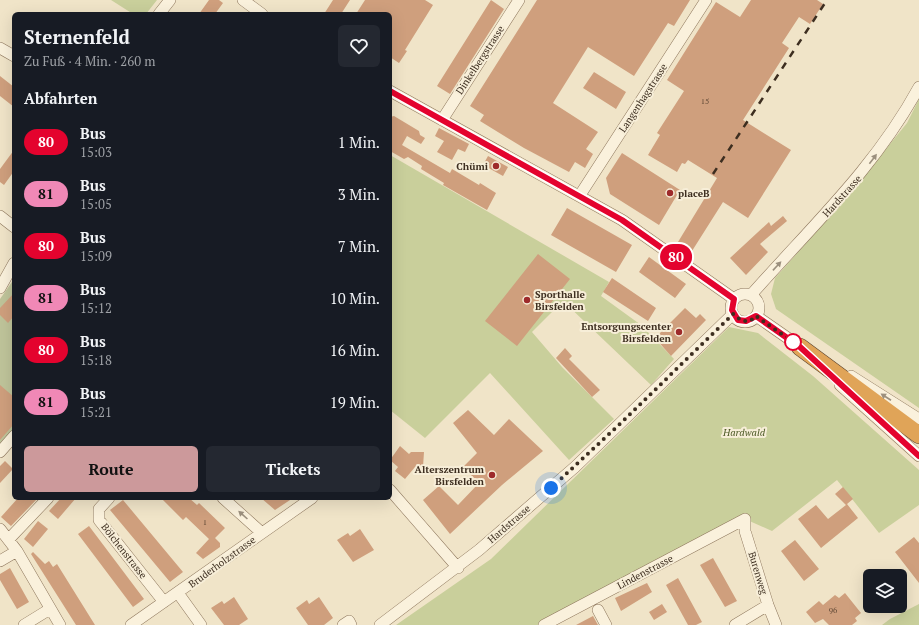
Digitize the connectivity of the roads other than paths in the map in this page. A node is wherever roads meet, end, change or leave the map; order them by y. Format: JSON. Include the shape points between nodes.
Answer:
{"nodes":[{"id":1,"x":170,"y":0,"type":"edge"},
{"id":2,"x":243,"y":0,"type":"edge"},
{"id":3,"x":519,"y":0,"type":"edge"},
{"id":4,"x":706,"y":0,"type":"edge"},
{"id":5,"x":161,"y":12,"type":"edge"},
{"id":6,"x":259,"y":12,"type":"edge"},
{"id":7,"x":0,"y":48,"type":"edge"},
{"id":8,"x":12,"y":55,"type":"edge"},
{"id":9,"x":919,"y":87,"type":"edge"},
{"id":10,"x":392,"y":92,"type":"edge"},
{"id":11,"x":442,"y":120,"type":"junction"},
{"id":12,"x":580,"y":195,"type":"junction"},
{"id":13,"x":0,"y":216,"type":"edge"},
{"id":14,"x":12,"y":225,"type":"edge"},
{"id":15,"x":12,"y":267,"type":"edge"},
{"id":16,"x":0,"y":288,"type":"edge"},
{"id":17,"x":751,"y":295,"type":"junction"},
{"id":18,"x":734,"y":299,"type":"junction"},
{"id":19,"x":733,"y":314,"type":"junction"},
{"id":20,"x":756,"y":316,"type":"junction"},
{"id":21,"x":800,"y":347,"type":"junction"},
{"id":22,"x":919,"y":419,"type":"edge"},
{"id":23,"x":919,"y":435,"type":"edge"},
{"id":24,"x":12,"y":438,"type":"edge"},
{"id":25,"x":0,"y":452,"type":"edge"},
{"id":26,"x":919,"y":456,"type":"edge"},
{"id":27,"x":392,"y":492,"type":"edge"},
{"id":28,"x":46,"y":500,"type":"edge"},
{"id":29,"x":107,"y":500,"type":"edge"},
{"id":30,"x":225,"y":500,"type":"edge"},
{"id":31,"x":309,"y":500,"type":"edge"},
{"id":32,"x":745,"y":519,"type":"joint"},
{"id":33,"x":0,"y":529,"type":"edge"},
{"id":34,"x":262,"y":533,"type":"junction"},
{"id":35,"x":9,"y":539,"type":"junction"},
{"id":36,"x":17,"y":550,"type":"junction"},
{"id":37,"x":0,"y":561,"type":"edge"},
{"id":38,"x":458,"y":568,"type":"junction"},
{"id":39,"x":178,"y":593,"type":"junction"},
{"id":40,"x":164,"y":602,"type":"junction"},
{"id":41,"x":768,"y":606,"type":"junction"},
{"id":42,"x":50,"y":609,"type":"junction"},
{"id":43,"x":598,"y":610,"type":"dead end"},
{"id":44,"x":24,"y":625,"type":"edge"},
{"id":45,"x":60,"y":625,"type":"edge"},
{"id":46,"x":131,"y":625,"type":"edge"},
{"id":47,"x":201,"y":625,"type":"edge"},
{"id":48,"x":344,"y":625,"type":"edge"},
{"id":49,"x":351,"y":625,"type":"edge"},
{"id":50,"x":380,"y":625,"type":"edge"},
{"id":51,"x":544,"y":625,"type":"edge"},
{"id":52,"x":606,"y":625,"type":"edge"},
{"id":53,"x":735,"y":625,"type":"edge"},
{"id":54,"x":776,"y":625,"type":"edge"}],
"edges":[{"from":1,"to":5,"type":"street"},
{"from":2,"to":6,"type":"street"},
{"from":3,"to":11,"type":"street","name":"Dinkelbergstrasse"},
{"from":4,"to":12,"type":"street","name":"Langenhagstrasse"},
{"from":7,"to":8,"type":"street"},
{"from":17,"to":9,"type":"street","name":"Hardstrasse","one_way":true,"via":[[855,182],[899,122]]},
{"from":10,"to":11,"type":"street"},
{"from":11,"to":12,"type":"street"},
{"from":12,"to":18,"type":"street","via":[[655,242]]},
{"from":13,"to":14,"type":"street"},
{"from":15,"to":16,"type":"street"},
{"from":17,"to":18,"type":"street","via":[[744,294]]},
{"from":17,"to":20,"type":"street","via":[[758,302],[759,310]]},
{"from":18,"to":19,"type":"street"},
{"from":19,"to":20,"type":"street","via":[[742,321],[750,321]]},
{"from":19,"to":38,"type":"street","name":"Hardstrasse","via":[[575,467]]},
{"from":20,"to":21,"type":"street"},
{"from":22,"to":21,"type":"street","one_way":true},
{"from":21,"to":23,"type":"highway"},
{"from":21,"to":26,"type":"street"},
{"from":24,"to":25,"type":"street"},
{"from":27,"to":38,"type":"street"},
{"from":28,"to":35,"type":"street"},
{"from":29,"to":40,"type":"street","name":"Bölchenstrasse","via":[[99,509],[99,520]]},
{"from":34,"to":30,"type":"street","one_way":true},
{"from":31,"to":34,"type":"street","name":"Bruderholzstrasse"},
{"from":32,"to":41,"type":"street","name":"Burenweg","via":[[745,531]]},
{"from":32,"to":51,"type":"street","name":"Lindenstrasse"},
{"from":33,"to":35,"type":"street"},
{"from":34,"to":39,"type":"street","name":"Bruderholzstrasse"},
{"from":35,"to":36,"type":"street"},
{"from":36,"to":37,"type":"street"},
{"from":36,"to":42,"type":"street"},
{"from":38,"to":50,"type":"street","name":"Hardstrasse"},
{"from":39,"to":40,"type":"street","name":"Bruderholzstrasse"},
{"from":39,"to":47,"type":"street"},
{"from":40,"to":46,"type":"street","name":"Bruderholzstrasse"},
{"from":41,"to":53,"type":"street"},
{"from":41,"to":54,"type":"street","name":"Burenweg"},
{"from":42,"to":44,"type":"street"},
{"from":42,"to":45,"type":"street"},
{"from":43,"to":52,"type":"street"},
{"from":48,"to":49,"type":"street","via":[[348,621]]}]}
